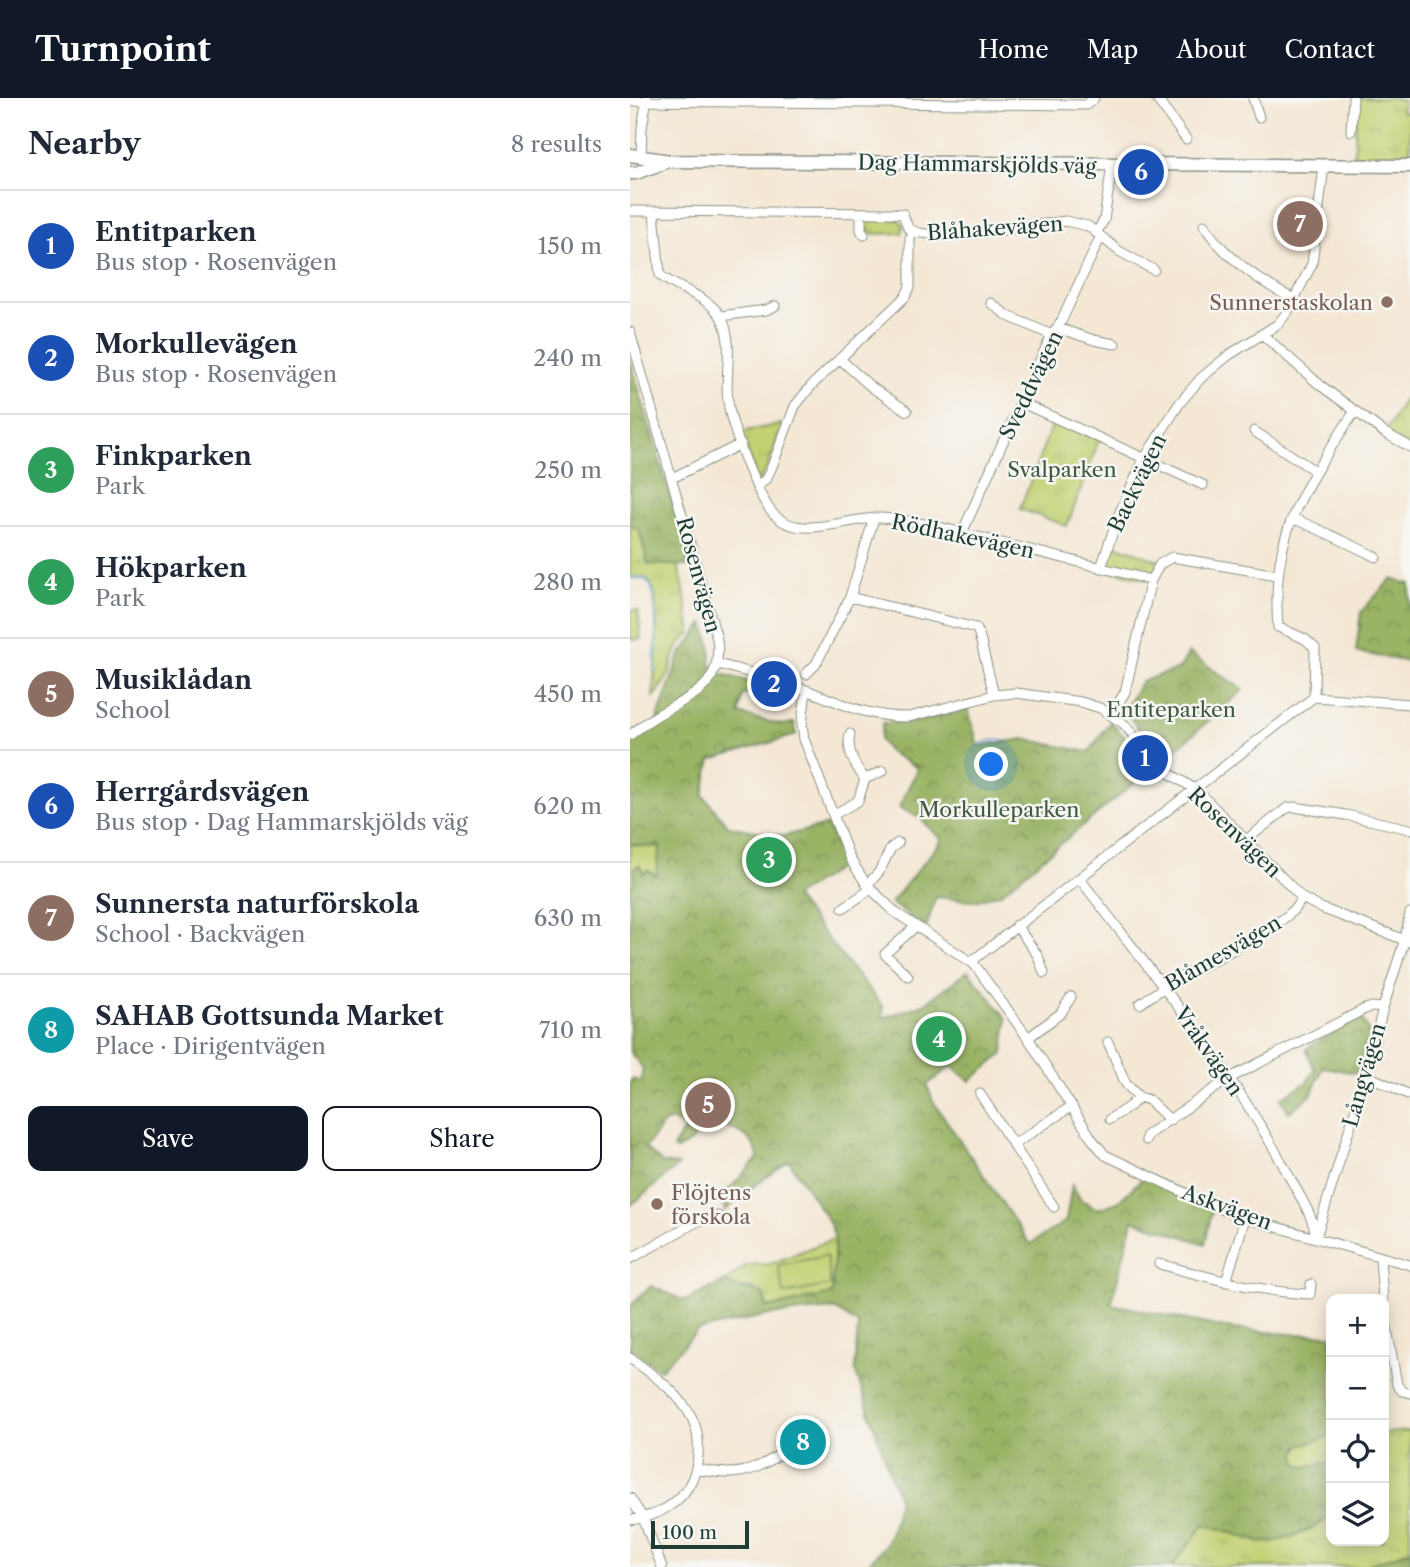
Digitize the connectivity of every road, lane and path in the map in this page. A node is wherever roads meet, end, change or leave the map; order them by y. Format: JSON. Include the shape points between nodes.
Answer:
{"nodes":[{"id":1,"x":1156,"y":98,"type":"edge"},
{"id":2,"x":1253,"y":98,"type":"edge"},
{"id":3,"x":1353,"y":98,"type":"edge"},
{"id":4,"x":647,"y":99,"type":"edge"},
{"id":5,"x":713,"y":99,"type":"edge"},
{"id":6,"x":630,"y":101,"type":"edge"},
{"id":7,"x":888,"y":101,"type":"edge"},
{"id":8,"x":973,"y":101,"type":"edge"},
{"id":9,"x":1092,"y":101,"type":"edge"},
{"id":10,"x":1259,"y":117,"type":"dead end"},
{"id":11,"x":1351,"y":131,"type":"dead end"},
{"id":12,"x":1186,"y":139,"type":"dead end"},
{"id":13,"x":635,"y":165,"type":"edge"},
{"id":14,"x":1112,"y":165,"type":"junction"},
{"id":15,"x":1324,"y":166,"type":"junction"},
{"id":16,"x":1410,"y":166,"type":"edge"},
{"id":17,"x":630,"y":211,"type":"edge"},
{"id":18,"x":654,"y":213,"type":"junction"},
{"id":19,"x":861,"y":213,"type":"junction"},
{"id":20,"x":1204,"y":225,"type":"dead end"},
{"id":21,"x":914,"y":233,"type":"junction"},
{"id":22,"x":864,"y":235,"type":"dead end"},
{"id":23,"x":1098,"y":235,"type":"junction"},
{"id":24,"x":1154,"y":270,"type":"dead end"},
{"id":25,"x":1294,"y":299,"type":"junction"},
{"id":26,"x":991,"y":303,"type":"dead end"},
{"id":27,"x":775,"y":306,"type":"dead end"},
{"id":28,"x":721,"y":316,"type":"junction"},
{"id":29,"x":630,"y":331,"type":"edge"},
{"id":30,"x":1055,"y":332,"type":"junction"},
{"id":31,"x":1263,"y":335,"type":"junction"},
{"id":32,"x":1115,"y":344,"type":"dead end"},
{"id":33,"x":840,"y":359,"type":"junction"},
{"id":34,"x":1022,"y":403,"type":"junction"},
{"id":35,"x":907,"y":411,"type":"dead end"},
{"id":36,"x":1355,"y":411,"type":"junction"},
{"id":37,"x":1254,"y":430,"type":"dead end"},
{"id":38,"x":741,"y":444,"type":"junction"},
{"id":39,"x":1410,"y":447,"type":"edge"},
{"id":40,"x":1143,"y":459,"type":"junction"},
{"id":41,"x":1315,"y":471,"type":"junction"},
{"id":42,"x":673,"y":478,"type":"junction"},
{"id":43,"x":1203,"y":485,"type":"dead end"},
{"id":44,"x":757,"y":487,"type":"junction"},
{"id":45,"x":874,"y":518,"type":"junction"},
{"id":46,"x":1292,"y":518,"type":"junction"},
{"id":47,"x":962,"y":533,"type":"junction"},
{"id":48,"x":1376,"y":557,"type":"dead end"},
{"id":49,"x":1101,"y":568,"type":"junction"},
{"id":50,"x":1277,"y":575,"type":"junction"},
{"id":51,"x":1151,"y":580,"type":"junction"},
{"id":52,"x":850,"y":597,"type":"junction"},
{"id":53,"x":718,"y":664,"type":"junction"},
{"id":54,"x":806,"y":674,"type":"dead end"},
{"id":55,"x":806,"y":690,"type":"junction"},
{"id":56,"x":993,"y":695,"type":"junction"},
{"id":57,"x":1314,"y":697,"type":"junction"},
{"id":58,"x":1410,"y":704,"type":"edge"},
{"id":59,"x":1107,"y":712,"type":"junction"},
{"id":60,"x":850,"y":734,"type":"dead end"},
{"id":61,"x":630,"y":735,"type":"edge"},
{"id":62,"x":883,"y":771,"type":"dead end"},
{"id":63,"x":865,"y":779,"type":"junction"},
{"id":64,"x":1194,"y":789,"type":"junction"},
{"id":65,"x":833,"y":815,"type":"junction"},
{"id":66,"x":1410,"y":829,"type":"edge"},
{"id":67,"x":1246,"y":840,"type":"junction"},
{"id":68,"x":898,"y":843,"type":"dead end"},
{"id":69,"x":1080,"y":879,"type":"junction"},
{"id":70,"x":869,"y":887,"type":"junction"},
{"id":71,"x":1302,"y":898,"type":"junction"},
{"id":72,"x":843,"y":908,"type":"dead end"},
{"id":73,"x":1410,"y":913,"type":"edge"},
{"id":74,"x":1016,"y":925,"type":"junction"},
{"id":75,"x":915,"y":927,"type":"junction"},
{"id":76,"x":1407,"y":941,"type":"edge"},
{"id":77,"x":971,"y":961,"type":"junction"},
{"id":78,"x":1044,"y":973,"type":"dead end"},
{"id":79,"x":908,"y":976,"type":"dead end"},
{"id":80,"x":1164,"y":988,"type":"junction"},
{"id":81,"x":1071,"y":997,"type":"dead end"},
{"id":82,"x":1140,"y":1004,"type":"dead end"},
{"id":83,"x":1383,"y":1008,"type":"junction"},
{"id":84,"x":1028,"y":1038,"type":"junction"},
{"id":85,"x":1108,"y":1042,"type":"dead end"},
{"id":86,"x":1366,"y":1075,"type":"junction"},
{"id":87,"x":1230,"y":1078,"type":"junction"},
{"id":88,"x":980,"y":1094,"type":"dead end"},
{"id":89,"x":1410,"y":1095,"type":"edge"},
{"id":90,"x":1139,"y":1097,"type":"junction"},
{"id":91,"x":1072,"y":1106,"type":"junction"},
{"id":92,"x":1110,"y":1119,"type":"dead end"},
{"id":93,"x":1170,"y":1120,"type":"junction"},
{"id":94,"x":1146,"y":1140,"type":"dead end"},
{"id":95,"x":1013,"y":1145,"type":"junction"},
{"id":96,"x":1054,"y":1207,"type":"dead end"},
{"id":97,"x":718,"y":1216,"type":"dead end"},
{"id":98,"x":1245,"y":1218,"type":"junction"},
{"id":99,"x":1316,"y":1237,"type":"junction"},
{"id":100,"x":1380,"y":1258,"type":"junction"},
{"id":101,"x":630,"y":1259,"type":"edge"},
{"id":102,"x":1159,"y":1264,"type":"dead end"},
{"id":103,"x":1410,"y":1265,"type":"edge"},
{"id":104,"x":1226,"y":1282,"type":"junction"},
{"id":105,"x":1311,"y":1284,"type":"dead end"},
{"id":106,"x":1383,"y":1294,"type":"edge"},
{"id":107,"x":1389,"y":1339,"type":"edge"},
{"id":108,"x":630,"y":1358,"type":"edge"},
{"id":109,"x":1410,"y":1393,"type":"edge"},
{"id":110,"x":784,"y":1451,"type":"dead end"},
{"id":111,"x":697,"y":1469,"type":"junction"},
{"id":112,"x":630,"y":1498,"type":"edge"},
{"id":113,"x":643,"y":1518,"type":"junction"},
{"id":114,"x":630,"y":1520,"type":"edge"},
{"id":115,"x":663,"y":1567,"type":"edge"}],
"edges":[{"from":1,"to":12,"type":"street"},
{"from":2,"to":10,"type":"street"},
{"from":3,"to":11,"type":"street"},
{"from":4,"to":5,"type":"street"},
{"from":4,"to":6,"type":"street"},
{"from":4,"to":13,"type":"street"},
{"from":5,"to":7,"type":"street"},
{"from":7,"to":8,"type":"street"},
{"from":8,"to":9,"type":"street"},
{"from":13,"to":14,"type":"main road","name":"Dag Hammarskjölds väg","via":[[670,161]]},
{"from":14,"to":15,"type":"main road","name":"Dag Hammarskjölds väg"},
{"from":14,"to":23,"type":"street"},
{"from":15,"to":16,"type":"main road","name":"Dag Hammarskjölds väg"},
{"from":15,"to":25,"type":"street","name":"Backvägen","via":[[1312,264]]},
{"from":17,"to":18,"type":"street","name":"Blåhakevägen"},
{"from":18,"to":19,"type":"street","name":"Blåhakevägen"},
{"from":18,"to":28,"type":"street","via":[[660,275]]},
{"from":19,"to":21,"type":"street","name":"Blåhakevägen","via":[[902,214]]},
{"from":19,"to":22,"type":"street"},
{"from":20,"to":25,"type":"street","via":[[1254,276]]},
{"from":21,"to":23,"type":"street","name":"Blåhakevägen","via":[[965,233],[1065,221],[1088,226]]},
{"from":21,"to":33,"type":"street","via":[[910,237],[908,293]]},
{"from":23,"to":24,"type":"street","name":"Blåhakevägen"},
{"from":23,"to":30,"type":"street","name":"Sveddvägen"},
{"from":25,"to":31,"type":"street","name":"Backvägen","via":[[1284,318]]},
{"from":26,"to":30,"type":"street","via":[[1008,316]]},
{"from":27,"to":28,"type":"street"},
{"from":28,"to":38,"type":"street","name":"Rödhakevägen","via":[[728,402]]},
{"from":29,"to":42,"type":"street","name":"Rosenvägen"},
{"from":30,"to":32,"type":"street"},
{"from":30,"to":34,"type":"street","name":"Sveddvägen"},
{"from":31,"to":36,"type":"street"},
{"from":31,"to":40,"type":"street","name":"Backvägen","via":[[1202,378]]},
{"from":33,"to":35,"type":"street"},
{"from":33,"to":44,"type":"street","via":[[795,407],[771,469]]},
{"from":34,"to":40,"type":"street"},
{"from":34,"to":47,"type":"street","name":"Sveddvägen"},
{"from":36,"to":39,"type":"street"},
{"from":36,"to":41,"type":"street"},
{"from":37,"to":41,"type":"street"},
{"from":38,"to":42,"type":"street"},
{"from":38,"to":44,"type":"street","name":"Rödhakevägen"},
{"from":40,"to":43,"type":"street"},
{"from":40,"to":49,"type":"street","name":"Backvägen"},
{"from":41,"to":46,"type":"street"},
{"from":42,"to":53,"type":"street","name":"Rosenvägen","via":[[717,639]]},
{"from":44,"to":45,"type":"street","name":"Rödhakevägen","via":[[770,510],[788,526],[810,528]]},
{"from":45,"to":47,"type":"street","name":"Rödhakevägen"},
{"from":45,"to":52,"type":"street"},
{"from":46,"to":48,"type":"street"},
{"from":46,"to":50,"type":"street"},
{"from":47,"to":49,"type":"street","name":"Rödhakevägen"},
{"from":49,"to":51,"type":"street","name":"Rödhakevägen"},
{"from":50,"to":51,"type":"street","via":[[1172,557],[1160,564]]},
{"from":50,"to":57,"type":"street","via":[[1278,627],[1315,648]]},
{"from":51,"to":59,"type":"street","via":[[1125,692]]},
{"from":52,"to":54,"type":"street","via":[[816,664]]},
{"from":52,"to":56,"type":"street","via":[[976,628]]},
{"from":53,"to":55,"type":"street","name":"Rosenvägen"},
{"from":53,"to":61,"type":"street","via":[[696,694]]},
{"from":55,"to":56,"type":"street","name":"Rosenvägen","via":[[855,710],[895,717]]},
{"from":55,"to":65,"type":"street","via":[[804,739]]},
{"from":56,"to":59,"type":"street","name":"Rosenvägen","via":[[1025,693],[1081,702]]},
{"from":57,"to":58,"type":"street"},
{"from":57,"to":64,"type":"street"},
{"from":59,"to":64,"type":"street","name":"Rosenvägen","via":[[1132,732],[1159,767]]},
{"from":60,"to":63,"type":"street","via":[[855,765]]},
{"from":62,"to":63,"type":"street"},
{"from":63,"to":65,"type":"street","via":[[858,801]]},
{"from":64,"to":67,"type":"street","name":"Rosenvägen"},
{"from":64,"to":69,"type":"street"},
{"from":65,"to":70,"type":"street","via":[[850,859]]},
{"from":66,"to":67,"type":"street","via":[[1294,807]]},
{"from":67,"to":71,"type":"street","name":"Rosenvägen"},
{"from":68,"to":70,"type":"street"},
{"from":69,"to":74,"type":"street"},
{"from":69,"to":80,"type":"street","name":"Vråkvägen"},
{"from":70,"to":72,"type":"street"},
{"from":70,"to":75,"type":"street"},
{"from":71,"to":76,"type":"street","name":"Rosenvägen"},
{"from":71,"to":80,"type":"street","name":"Blåmesvägen","via":[[1290,914],[1238,948]]},
{"from":73,"to":76,"type":"street","name":"Långvägen"},
{"from":74,"to":77,"type":"street"},
{"from":74,"to":78,"type":"street"},
{"from":75,"to":77,"type":"street"},
{"from":75,"to":79,"type":"street","via":[[886,954]]},
{"from":76,"to":83,"type":"street","name":"Långvägen"},
{"from":77,"to":84,"type":"street","name":"Askvägen"},
{"from":80,"to":82,"type":"street","name":"Blåmesvägen"},
{"from":80,"to":87,"type":"street","name":"Vråkvägen"},
{"from":81,"to":84,"type":"street","via":[[1061,1013]]},
{"from":83,"to":86,"type":"street","name":"Långvägen"},
{"from":83,"to":87,"type":"street","via":[[1365,1010]]},
{"from":84,"to":91,"type":"street","name":"Askvägen"},
{"from":85,"to":90,"type":"street","via":[[1126,1084]]},
{"from":86,"to":89,"type":"street"},
{"from":86,"to":99,"type":"street","name":"Långvägen"},
{"from":87,"to":93,"type":"street"},
{"from":87,"to":99,"type":"street","name":"Vråkvägen","via":[[1278,1155],[1314,1224]]},
{"from":88,"to":95,"type":"street"},
{"from":90,"to":92,"type":"street"},
{"from":90,"to":93,"type":"street","via":[[1149,1100]]},
{"from":91,"to":95,"type":"street"},
{"from":91,"to":98,"type":"street","name":"Askvägen","via":[[1110,1159]]},
{"from":93,"to":94,"type":"street"},
{"from":95,"to":96,"type":"street"},
{"from":97,"to":101,"type":"street","via":[[688,1226]]},
{"from":98,"to":99,"type":"street","name":"Askvägen"},
{"from":98,"to":104,"type":"street"},
{"from":99,"to":100,"type":"street","name":"Askvägen"},
{"from":100,"to":103,"type":"street","name":"Askvägen"},
{"from":100,"to":106,"type":"street"},
{"from":102,"to":104,"type":"street"},
{"from":104,"to":105,"type":"street","via":[[1302,1294],[1310,1294]]},
{"from":107,"to":109,"type":"street","via":[[1397,1385]]},
{"from":108,"to":111,"type":"street","via":[[676,1395],[691,1417],[699,1444]]},
{"from":110,"to":111,"type":"street","via":[[767,1464],[735,1473]]},
{"from":111,"to":113,"type":"street","via":[[681,1497],[656,1515]]},
{"from":112,"to":113,"type":"street"},
{"from":113,"to":114,"type":"street"},
{"from":113,"to":115,"type":"street"}]}
